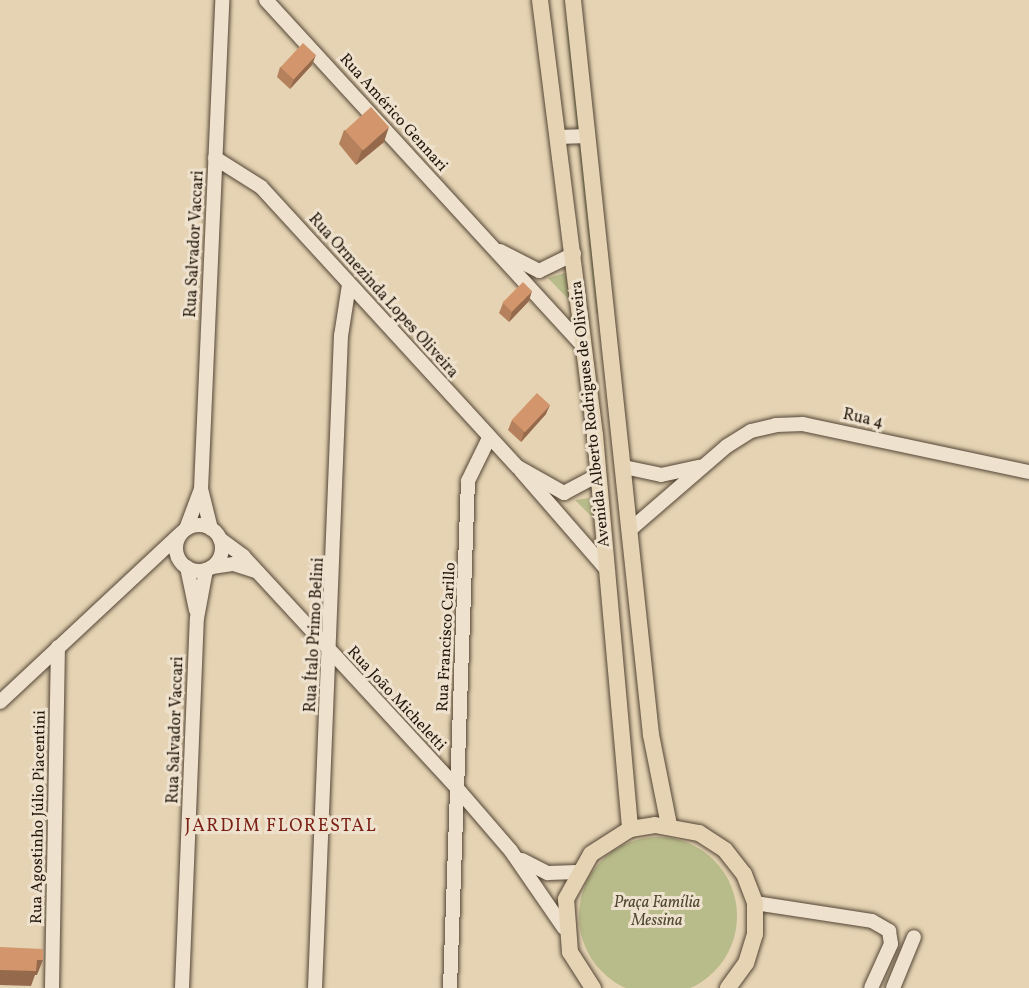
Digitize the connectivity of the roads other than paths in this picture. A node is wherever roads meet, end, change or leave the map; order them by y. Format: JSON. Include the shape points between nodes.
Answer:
{"nodes":[{"id":1,"x":222,"y":0,"type":"edge"},
{"id":2,"x":266,"y":0,"type":"edge"},
{"id":3,"x":540,"y":0,"type":"edge"},
{"id":4,"x":573,"y":0,"type":"edge"},
{"id":5,"x":588,"y":136,"type":"junction"},
{"id":6,"x":558,"y":137,"type":"junction"},
{"id":7,"x":215,"y":158,"type":"junction"},
{"id":8,"x":496,"y":248,"type":"junction"},
{"id":9,"x":574,"y":254,"type":"junction"},
{"id":10,"x":349,"y":285,"type":"junction"},
{"id":11,"x":584,"y":346,"type":"junction"},
{"id":12,"x":489,"y":438,"type":"junction"},
{"id":13,"x":518,"y":467,"type":"junction"},
{"id":14,"x":624,"y":467,"type":"junction"},
{"id":15,"x":700,"y":467,"type":"junction"},
{"id":16,"x":1029,"y":472,"type":"edge"},
{"id":17,"x":598,"y":475,"type":"junction"},
{"id":18,"x":201,"y":489,"type":"junction"},
{"id":19,"x":632,"y":528,"type":"junction"},
{"id":20,"x":183,"y":532,"type":"junction"},
{"id":21,"x":216,"y":534,"type":"junction"},
{"id":22,"x":150,"y":564,"type":"junction"},
{"id":23,"x":184,"y":565,"type":"junction"},
{"id":24,"x":209,"y":568,"type":"junction"},
{"id":25,"x":608,"y":571,"type":"junction"},
{"id":26,"x":255,"y":572,"type":"junction"},
{"id":27,"x":197,"y":618,"type":"junction"},
{"id":28,"x":58,"y":647,"type":"junction"},
{"id":29,"x":330,"y":652,"type":"junction"},
{"id":30,"x":0,"y":702,"type":"edge"},
{"id":31,"x":456,"y":788,"type":"junction"},
{"id":32,"x":669,"y":825,"type":"junction"},
{"id":33,"x":630,"y":829,"type":"junction"},
{"id":34,"x":511,"y":851,"type":"junction"},
{"id":35,"x":577,"y":872,"type":"junction"},
{"id":36,"x":754,"y":903,"type":"junction"},
{"id":37,"x":564,"y":928,"type":"junction"},
{"id":38,"x":914,"y":937,"type":"dead end"},
{"id":39,"x":52,"y":988,"type":"edge"},
{"id":40,"x":182,"y":988,"type":"edge"},
{"id":41,"x":315,"y":988,"type":"edge"},
{"id":42,"x":450,"y":988,"type":"edge"},
{"id":43,"x":593,"y":988,"type":"edge"},
{"id":44,"x":728,"y":988,"type":"edge"},
{"id":45,"x":871,"y":988,"type":"edge"},
{"id":46,"x":893,"y":988,"type":"edge"}],
"edges":[{"from":1,"to":7,"type":"street","name":"Rua Salvador Vaccari"},
{"from":2,"to":8,"type":"street","name":"Rua Américo Gennari"},
{"from":3,"to":6,"type":"main road","name":"Avenida Alberto Rodrigues de Oliveira"},
{"from":4,"to":5,"type":"main road","name":"Avenida Alberto Rodrigues de Oliveira"},
{"from":5,"to":6,"type":"street"},
{"from":5,"to":14,"type":"main road","name":"Avenida Alberto Rodrigues de Oliveira"},
{"from":6,"to":9,"type":"main road","name":"Avenida Alberto Rodrigues de Oliveira"},
{"from":7,"to":10,"type":"street","name":"Rua Ormezinda Lopes Oliveira","via":[[261,187]]},
{"from":7,"to":18,"type":"street","name":"Rua Salvador Vaccari"},
{"from":8,"to":9,"type":"street","name":"Rua Américo Gennari","via":[[539,271]]},
{"from":8,"to":11,"type":"street","name":"Rua Américo Gennari"},
{"from":9,"to":11,"type":"main road","name":"Avenida Alberto Rodrigues de Oliveira"},
{"from":10,"to":12,"type":"street","name":"Rua Ormezinda Lopes Oliveira"},
{"from":10,"to":29,"type":"street","name":"Rua Ítalo Primo Belini","via":[[341,336]]},
{"from":11,"to":17,"type":"main road","name":"Avenida Alberto Rodrigues de Oliveira"},
{"from":12,"to":13,"type":"street","name":"Rua Ormezinda Lopes Oliveira"},
{"from":12,"to":31,"type":"street","name":"Rua Francisco Carillo","via":[[468,481]]},
{"from":13,"to":17,"type":"street","name":"Rua Ormezinda Lopes Oliveira","via":[[564,493]]},
{"from":13,"to":25,"type":"street","name":"Rua Ormezinda Lopes Oliveira","via":[[530,487]]},
{"from":14,"to":15,"type":"street","name":"Rua 4","via":[[661,475]]},
{"from":14,"to":19,"type":"main road","name":"Avenida Alberto Rodrigues de Oliveira"},
{"from":15,"to":16,"type":"street","name":"Rua 4","via":[[751,431],[803,424]]},
{"from":15,"to":19,"type":"street","name":"Rua 4"},
{"from":17,"to":25,"type":"main road","name":"Avenida Alberto Rodrigues de Oliveira"},
{"from":18,"to":20,"type":"street","name":"Rua Salvador Vaccari"},
{"from":18,"to":21,"type":"street","name":"Rua Salvador Vaccari"},
{"from":19,"to":32,"type":"main road","name":"Avenida Alberto Rodrigues de Oliveira","via":[[651,735]]},
{"from":20,"to":21,"type":"street"},
{"from":20,"to":22,"type":"street"},
{"from":20,"to":23,"type":"street","via":[[176,549]]},
{"from":21,"to":24,"type":"street","via":[[221,554]]},
{"from":21,"to":26,"type":"street","name":"Rua João Micheletti"},
{"from":22,"to":23,"type":"street"},
{"from":22,"to":28,"type":"street"},
{"from":23,"to":24,"type":"street"},
{"from":23,"to":27,"type":"street","name":"Rua Salvador Vaccari"},
{"from":24,"to":26,"type":"street","via":[[234,564]]},
{"from":24,"to":27,"type":"street","name":"Rua Salvador Vaccari"},
{"from":25,"to":33,"type":"main road","name":"Avenida Alberto Rodrigues de Oliveira"},
{"from":26,"to":29,"type":"street","name":"Rua João Micheletti"},
{"from":27,"to":40,"type":"street","name":"Rua Salvador Vaccari"},
{"from":28,"to":30,"type":"street"},
{"from":28,"to":39,"type":"street","name":"Rua Agostinho Júlio Piacentini"},
{"from":29,"to":31,"type":"street","name":"Rua João Micheletti"},
{"from":29,"to":41,"type":"street","name":"Rua Ítalo Primo Belini"},
{"from":31,"to":34,"type":"street","name":"Rua João Micheletti"},
{"from":31,"to":42,"type":"street","name":"Rua Francisco Carillo"},
{"from":32,"to":33,"type":"main road"},
{"from":32,"to":36,"type":"main road","via":[[699,833],[725,849],[744,874]]},
{"from":33,"to":35,"type":"main road","via":[[591,854]]},
{"from":34,"to":35,"type":"street","name":"Rua João Micheletti","via":[[537,870]]},
{"from":34,"to":37,"type":"street","name":"Rua João Micheletti"},
{"from":35,"to":37,"type":"main road","via":[[566,899]]},
{"from":36,"to":44,"type":"main road","via":[[755,934],[746,963]]},
{"from":36,"to":45,"type":"street","via":[[872,921],[890,931],[891,944]]},
{"from":37,"to":43,"type":"main road","via":[[570,952]]},
{"from":38,"to":46,"type":"street"}]}
